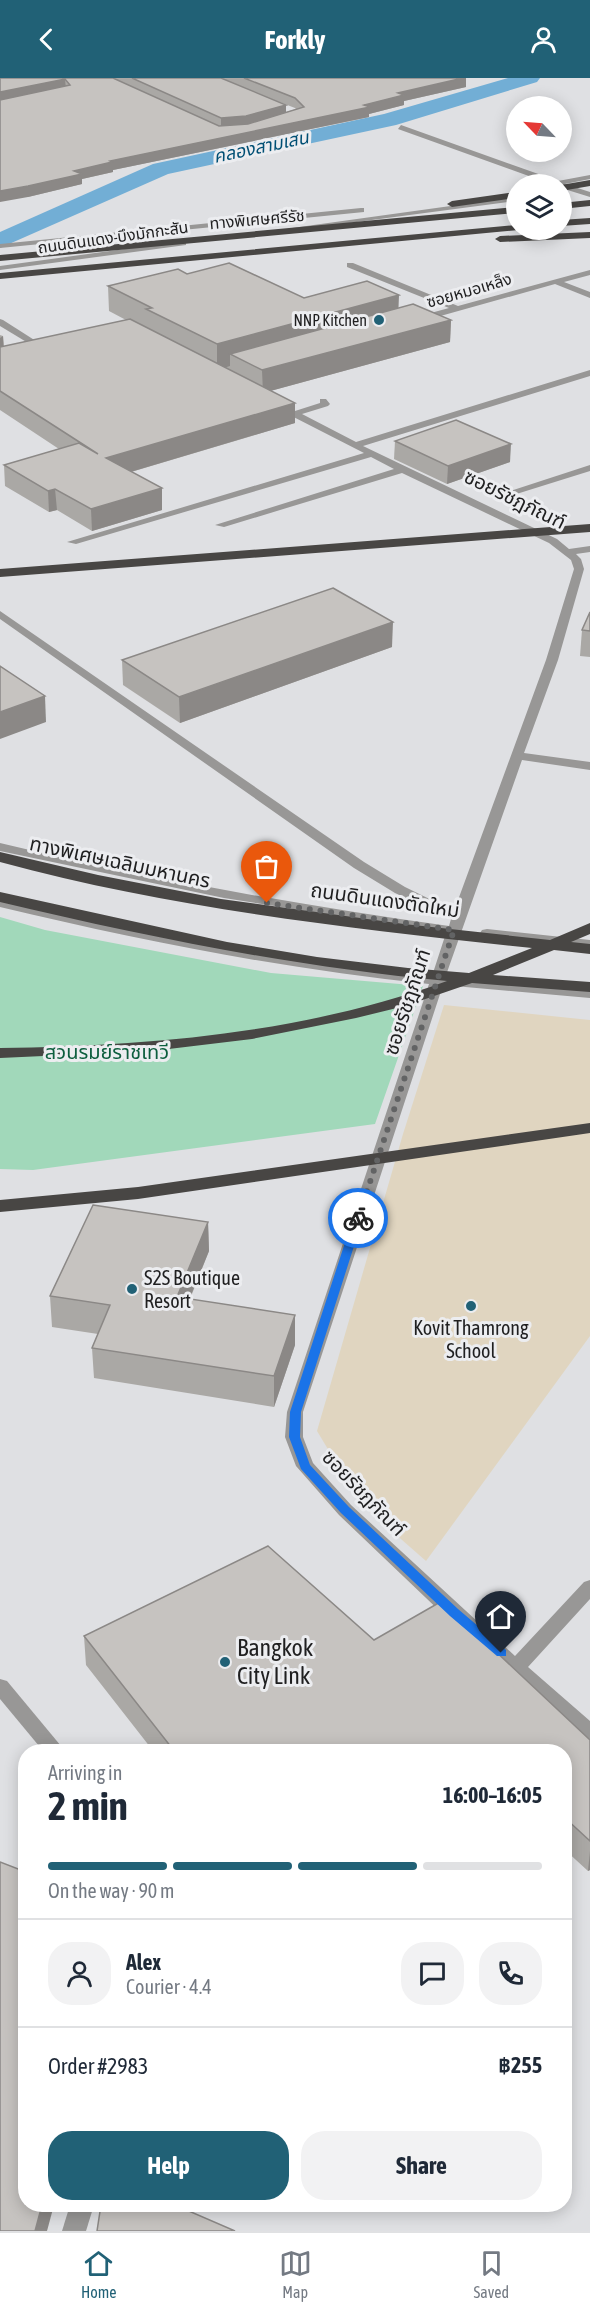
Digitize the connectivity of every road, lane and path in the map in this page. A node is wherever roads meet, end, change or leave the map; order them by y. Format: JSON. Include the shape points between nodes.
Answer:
{"nodes":[{"id":1,"x":401,"y":127,"type":"dead end"},
{"id":2,"x":531,"y":174,"type":"edge"},
{"id":3,"x":590,"y":177,"type":"edge"},
{"id":4,"x":572,"y":182,"type":"edge"},
{"id":5,"x":572,"y":187,"type":"edge"},
{"id":6,"x":572,"y":187,"type":"edge"},
{"id":7,"x":506,"y":190,"type":"edge"},
{"id":8,"x":587,"y":190,"type":"edge"},
{"id":9,"x":572,"y":192,"type":"edge"},
{"id":10,"x":506,"y":198,"type":"edge"},
{"id":11,"x":506,"y":198,"type":"edge"},
{"id":12,"x":590,"y":203,"type":"edge"},
{"id":13,"x":572,"y":205,"type":"edge"},
{"id":14,"x":506,"y":211,"type":"edge"},
{"id":15,"x":590,"y":221,"type":"edge"},
{"id":16,"x":572,"y":223,"type":"edge"},
{"id":17,"x":506,"y":229,"type":"edge"},
{"id":18,"x":590,"y":235,"type":"edge"},
{"id":19,"x":0,"y":246,"type":"edge"},
{"id":20,"x":306,"y":248,"type":"junction"},
{"id":21,"x":78,"y":251,"type":"junction"},
{"id":22,"x":0,"y":258,"type":"edge"},
{"id":23,"x":350,"y":266,"type":"dead end"},
{"id":24,"x":0,"y":268,"type":"edge"},
{"id":25,"x":590,"y":273,"type":"edge"},
{"id":26,"x":0,"y":276,"type":"edge"},
{"id":27,"x":555,"y":281,"type":"junction"},
{"id":28,"x":590,"y":295,"type":"edge"},
{"id":29,"x":459,"y":309,"type":"junction"},
{"id":30,"x":0,"y":322,"type":"edge"},
{"id":31,"x":406,"y":322,"type":"edge"},
{"id":32,"x":57,"y":348,"type":"edge"},
{"id":33,"x":46,"y":350,"type":"junction"},
{"id":34,"x":35,"y":353,"type":"edge"},
{"id":35,"x":590,"y":373,"type":"edge"},
{"id":36,"x":264,"y":399,"type":"edge"},
{"id":37,"x":323,"y":401,"type":"dead end"},
{"id":38,"x":294,"y":414,"type":"junction"},
{"id":39,"x":355,"y":446,"type":"junction"},
{"id":40,"x":372,"y":454,"type":"junction"},
{"id":41,"x":590,"y":468,"type":"edge"},
{"id":42,"x":403,"y":470,"type":"junction"},
{"id":43,"x":506,"y":494,"type":"dead end"},
{"id":44,"x":220,"y":525,"type":"dead end"},
{"id":45,"x":590,"y":528,"type":"edge"},
{"id":46,"x":72,"y":542,"type":"dead end"},
{"id":47,"x":590,"y":549,"type":"edge"},
{"id":48,"x":569,"y":552,"type":"junction"},
{"id":49,"x":0,"y":561,"type":"edge"},
{"id":50,"x":95,"y":565,"type":"junction"},
{"id":51,"x":0,"y":573,"type":"edge"},
{"id":52,"x":0,"y":614,"type":"edge"},
{"id":53,"x":518,"y":756,"type":"junction"},
{"id":54,"x":590,"y":766,"type":"edge"},
{"id":55,"x":0,"y":847,"type":"edge"},
{"id":56,"x":0,"y":857,"type":"edge"},
{"id":57,"x":0,"y":897,"type":"edge"},
{"id":58,"x":0,"y":903,"type":"edge"},
{"id":59,"x":457,"y":924,"type":"junction"},
{"id":60,"x":590,"y":928,"type":"edge"},
{"id":61,"x":590,"y":944,"type":"edge"},
{"id":62,"x":590,"y":949,"type":"edge"},
{"id":63,"x":438,"y":982,"type":"junction"},
{"id":64,"x":590,"y":987,"type":"edge"},
{"id":65,"x":590,"y":994,"type":"edge"},
{"id":66,"x":0,"y":1053,"type":"edge"},
{"id":67,"x":590,"y":1128,"type":"edge"},
{"id":68,"x":0,"y":1206,"type":"edge"},
{"id":69,"x":590,"y":1587,"type":"edge"},
{"id":70,"x":517,"y":1666,"type":"junction"},
{"id":71,"x":0,"y":1686,"type":"edge"},
{"id":72,"x":590,"y":1733,"type":"edge"},
{"id":73,"x":49,"y":1744,"type":"edge"},
{"id":74,"x":80,"y":2212,"type":"edge"},
{"id":75,"x":74,"y":2231,"type":"edge"}],
"edges":[{"from":1,"to":2,"type":"street"},
{"from":3,"to":4,"type":"street"},
{"from":5,"to":8,"type":"highway"},
{"from":6,"to":8,"type":"street"},
{"from":7,"to":19,"type":"street","name":"ถนนดินแดง-บึงมักกะสัน","via":[[375,208]]},
{"from":8,"to":9,"type":"street"},
{"from":10,"to":21,"type":"highway"},
{"from":11,"to":24,"type":"street","name":"ถนนดินแดง-บึงมักกะสัน"},
{"from":12,"to":13,"type":"highway"},
{"from":14,"to":21,"type":"highway","name":"ทางพิเศษศรีรัช"},
{"from":15,"to":16,"type":"highway"},
{"from":17,"to":20,"type":"highway","name":"ทางพิเศษศรีรัช"},
{"from":18,"to":20,"type":"highway"},
{"from":20,"to":26,"type":"highway","name":"ทางพิเศษศรีรัช"},
{"from":21,"to":22,"type":"highway","name":"ทางพิเศษศรีรัช"},
{"from":23,"to":29,"type":"street"},
{"from":25,"to":27,"type":"street","name":"ซอยหมอเหล็ง"},
{"from":27,"to":28,"type":"street"},
{"from":27,"to":29,"type":"street","name":"ซอยหมอเหล็ง"},
{"from":29,"to":31,"type":"street","name":"ซอยหมอเหล็ง"},
{"from":30,"to":33,"type":"street"},
{"from":32,"to":33,"type":"street"},
{"from":33,"to":34,"type":"street"},
{"from":35,"to":39,"type":"street"},
{"from":36,"to":38,"type":"street","name":"ซอยรัชฎภัณฑ์"},
{"from":37,"to":38,"type":"street","via":[[325,404]]},
{"from":38,"to":39,"type":"street","name":"ซอยรัชฎภัณฑ์"},
{"from":39,"to":40,"type":"street","name":"ซอยรัชฎภัณฑ์"},
{"from":40,"to":42,"type":"street","name":"ซอยรัชฎภัณฑ์"},
{"from":40,"to":46,"type":"street"},
{"from":41,"to":43,"type":"street"},
{"from":42,"to":44,"type":"street"},
{"from":42,"to":48,"type":"street","name":"ซอยรัชฎภัณฑ์"},
{"from":45,"to":50,"type":"highway"},
{"from":47,"to":48,"type":"street"},
{"from":48,"to":53,"type":"street","name":"ซอยรัชฎภัณฑ์","via":[[579,569]]},
{"from":49,"to":50,"type":"highway"},
{"from":50,"to":51,"type":"highway"},
{"from":52,"to":59,"type":"street","via":[[359,865]]},
{"from":53,"to":54,"type":"street"},
{"from":53,"to":59,"type":"street","name":"ซอยรัชฎภัณฑ์"},
{"from":55,"to":59,"type":"street","name":"ถนนดินแดงตัดใหม่","via":[[200,891],[356,917]]},
{"from":56,"to":62,"type":"highway","name":"ทางพิเศษเฉลิมมหานคร","via":[[190,900],[270,913]]},
{"from":57,"to":64,"type":"highway","via":[[229,948],[375,968]]},
{"from":58,"to":63,"type":"street","via":[[117,932],[276,961]]},
{"from":59,"to":61,"type":"street","name":"ถนนดินแดงตัดใหม่"},
{"from":59,"to":63,"type":"street","name":"ซอยรัชฎภัณฑ์"},
{"from":60,"to":66,"type":"highway","via":[[454,984],[400,1002],[312,1022],[203,1042],[112,1050]]},
{"from":63,"to":65,"type":"street"},
{"from":63,"to":70,"type":"street","name":"ซอยรัชฎภัณฑ์","via":[[295,1412],[294,1437],[305,1466],[345,1510]]},
{"from":67,"to":68,"type":"highway","via":[[138,1193]]},
{"from":69,"to":70,"type":"street"},
{"from":70,"to":72,"type":"street","name":"ซอยรัชฎภัณฑ์"},
{"from":71,"to":73,"type":"street"},
{"from":74,"to":75,"type":"street"}]}
